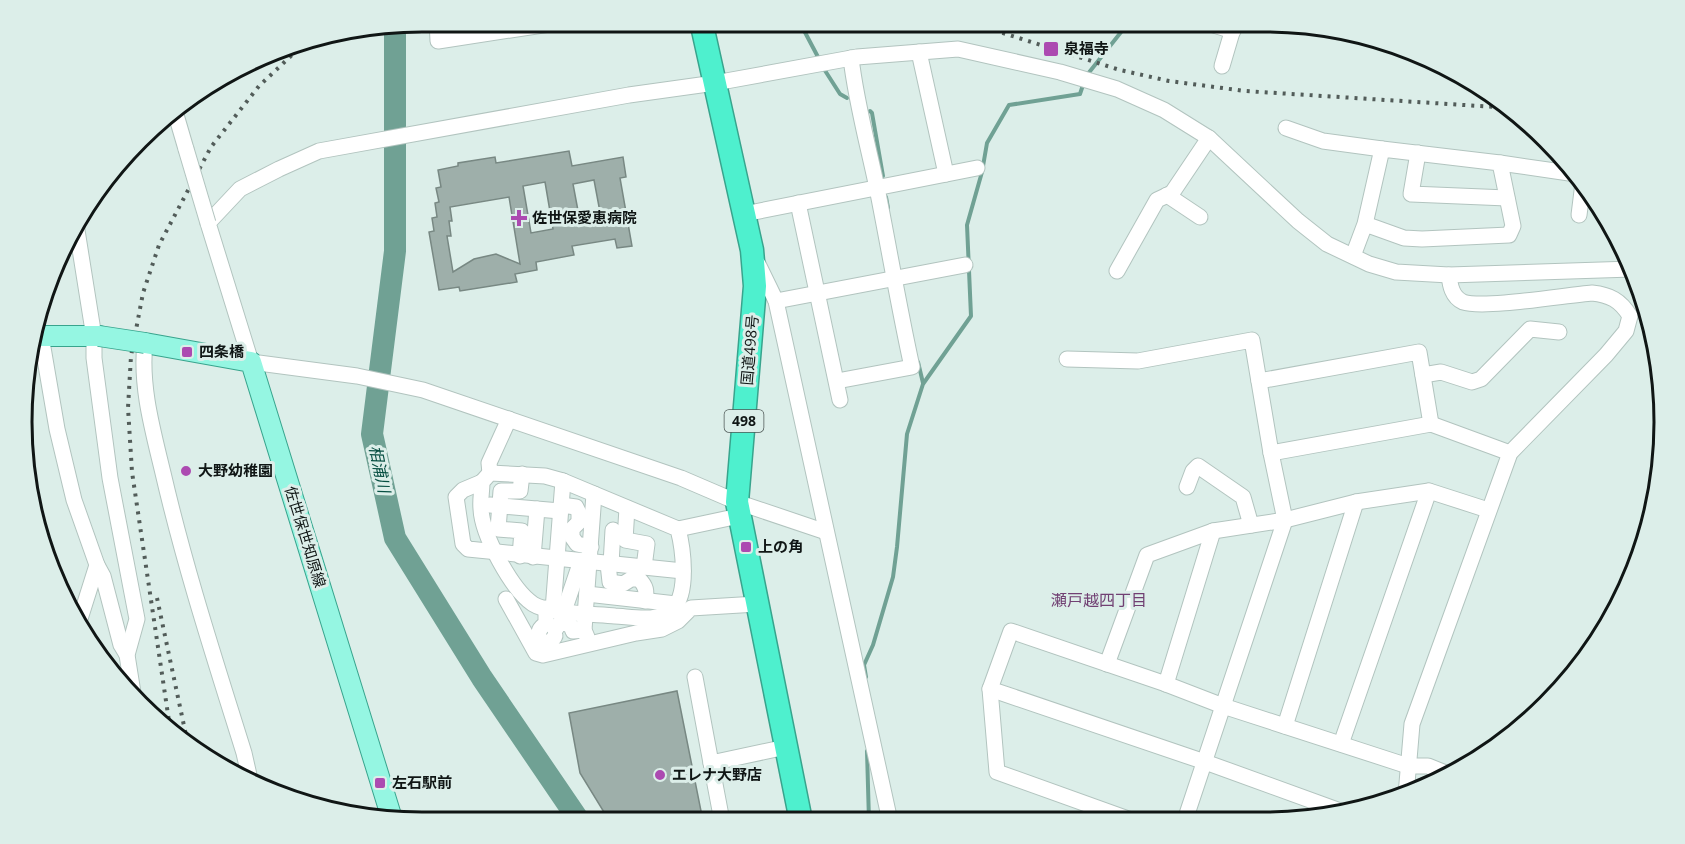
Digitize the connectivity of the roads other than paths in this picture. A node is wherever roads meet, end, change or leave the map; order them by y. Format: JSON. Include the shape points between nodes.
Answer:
{"nodes":[{"id":1,"x":438,"y":32,"type":"edge"},
{"id":2,"x":478,"y":32,"type":"edge"},
{"id":3,"x":703,"y":32,"type":"edge"},
{"id":4,"x":1232,"y":32,"type":"edge"},
{"id":5,"x":919,"y":52,"type":"junction"},
{"id":6,"x":851,"y":58,"type":"junction"},
{"id":7,"x":1222,"y":66,"type":"dead end"},
{"id":8,"x":715,"y":83,"type":"junction"},
{"id":9,"x":177,"y":118,"type":"edge"},
{"id":10,"x":1286,"y":128,"type":"dead end"},
{"id":11,"x":1209,"y":138,"type":"junction"},
{"id":12,"x":1382,"y":149,"type":"junction"},
{"id":13,"x":1418,"y":153,"type":"junction"},
{"id":14,"x":1500,"y":163,"type":"junction"},
{"id":15,"x":977,"y":168,"type":"dead end"},
{"id":16,"x":1563,"y":172,"type":"edge"},
{"id":17,"x":946,"y":174,"type":"junction"},
{"id":18,"x":877,"y":188,"type":"junction"},
{"id":19,"x":1167,"y":195,"type":"junction"},
{"id":20,"x":1581,"y":195,"type":"edge"},
{"id":21,"x":1508,"y":198,"type":"junction"},
{"id":22,"x":798,"y":203,"type":"junction"},
{"id":23,"x":744,"y":214,"type":"junction"},
{"id":24,"x":1579,"y":215,"type":"dead end"},
{"id":25,"x":1200,"y":217,"type":"dead end"},
{"id":26,"x":208,"y":223,"type":"junction"},
{"id":27,"x":1365,"y":224,"type":"junction"},
{"id":28,"x":78,"y":237,"type":"edge"},
{"id":29,"x":752,"y":250,"type":"junction"},
{"id":30,"x":1353,"y":256,"type":"junction"},
{"id":31,"x":965,"y":265,"type":"dead end"},
{"id":32,"x":1622,"y":269,"type":"edge"},
{"id":33,"x":1117,"y":271,"type":"dead end"},
{"id":34,"x":1449,"y":275,"type":"junction"},
{"id":35,"x":893,"y":279,"type":"junction"},
{"id":36,"x":818,"y":293,"type":"junction"},
{"id":37,"x":776,"y":301,"type":"junction"},
{"id":38,"x":1559,"y":332,"type":"dead end"},
{"id":39,"x":41,"y":336,"type":"edge"},
{"id":40,"x":96,"y":336,"type":"junction"},
{"id":41,"x":145,"y":343,"type":"junction"},
{"id":42,"x":39,"y":348,"type":"edge"},
{"id":43,"x":1067,"y":359,"type":"dead end"},
{"id":44,"x":251,"y":362,"type":"junction"},
{"id":45,"x":1423,"y":375,"type":"junction"},
{"id":46,"x":837,"y":381,"type":"junction"},
{"id":47,"x":1259,"y":381,"type":"junction"},
{"id":48,"x":840,"y":400,"type":"dead end"},
{"id":49,"x":509,"y":419,"type":"junction"},
{"id":50,"x":1431,"y":424,"type":"junction"},
{"id":51,"x":1270,"y":453,"type":"junction"},
{"id":52,"x":1510,"y":453,"type":"junction"},
{"id":53,"x":522,"y":474,"type":"junction"},
{"id":54,"x":486,"y":477,"type":"junction"},
{"id":55,"x":563,"y":481,"type":"junction"},
{"id":56,"x":1187,"y":487,"type":"dead end"},
{"id":57,"x":1429,"y":491,"type":"junction"},
{"id":58,"x":594,"y":494,"type":"junction"},
{"id":59,"x":1356,"y":502,"type":"junction"},
{"id":60,"x":481,"y":505,"type":"junction"},
{"id":61,"x":500,"y":506,"type":"junction"},
{"id":62,"x":560,"y":508,"type":"junction"},
{"id":63,"x":627,"y":508,"type":"junction"},
{"id":64,"x":537,"y":509,"type":"junction"},
{"id":65,"x":738,"y":509,"type":"junction"},
{"id":66,"x":1488,"y":510,"type":"junction"},
{"id":67,"x":1286,"y":520,"type":"junction"},
{"id":68,"x":1251,"y":525,"type":"junction"},
{"id":69,"x":678,"y":529,"type":"junction"},
{"id":70,"x":1213,"y":531,"type":"junction"},
{"id":71,"x":826,"y":532,"type":"junction"},
{"id":72,"x":599,"y":546,"type":"junction"},
{"id":73,"x":495,"y":553,"type":"junction"},
{"id":74,"x":527,"y":556,"type":"junction"},
{"id":75,"x":556,"y":559,"type":"junction"},
{"id":76,"x":610,"y":564,"type":"junction"},
{"id":77,"x":97,"y":565,"type":"junction"},
{"id":78,"x":644,"y":567,"type":"junction"},
{"id":79,"x":683,"y":571,"type":"junction"},
{"id":80,"x":587,"y":594,"type":"junction"},
{"id":81,"x":506,"y":598,"type":"dead end"},
{"id":82,"x":645,"y":601,"type":"junction"},
{"id":83,"x":676,"y":604,"type":"junction"},
{"id":84,"x":757,"y":604,"type":"junction"},
{"id":85,"x":82,"y":613,"type":"edge"},
{"id":86,"x":586,"y":614,"type":"junction"},
{"id":87,"x":553,"y":620,"type":"junction"},
{"id":88,"x":127,"y":655,"type":"junction"},
{"id":89,"x":1107,"y":664,"type":"junction"},
{"id":90,"x":695,"y":677,"type":"dead end"},
{"id":91,"x":131,"y":683,"type":"edge"},
{"id":92,"x":1166,"y":684,"type":"junction"},
{"id":93,"x":990,"y":689,"type":"junction"},
{"id":94,"x":1223,"y":706,"type":"junction"},
{"id":95,"x":1285,"y":726,"type":"junction"},
{"id":96,"x":1341,"y":744,"type":"junction"},
{"id":97,"x":786,"y":747,"type":"junction"},
{"id":98,"x":1205,"y":762,"type":"junction"},
{"id":99,"x":711,"y":763,"type":"junction"},
{"id":100,"x":1408,"y":766,"type":"junction"},
{"id":101,"x":1439,"y":770,"type":"edge"},
{"id":102,"x":248,"y":772,"type":"edge"},
{"id":103,"x":1407,"y":785,"type":"edge"},
{"id":104,"x":1328,"y":807,"type":"edge"},
{"id":105,"x":389,"y":811,"type":"edge"},
{"id":106,"x":720,"y":812,"type":"edge"},
{"id":107,"x":799,"y":812,"type":"edge"},
{"id":108,"x":888,"y":812,"type":"edge"},
{"id":109,"x":1109,"y":812,"type":"edge"},
{"id":110,"x":1188,"y":812,"type":"edge"}],
"edges":[{"from":1,"to":2,"type":"street","via":[[438,41]]},
{"from":3,"to":8,"type":"highway","name":"国道498号","number":"498"},
{"from":4,"to":7,"type":"street"},
{"from":5,"to":6,"type":"street"},
{"from":5,"to":11,"type":"street","via":[[958,49],[1094,82],[1164,110]]},
{"from":5,"to":17,"type":"street"},
{"from":6,"to":8,"type":"street"},
{"from":6,"to":18,"type":"street"},
{"from":8,"to":23,"type":"highway","name":"国道498号","number":"498"},
{"from":8,"to":26,"type":"street","via":[[319,151],[240,189]]},
{"from":9,"to":26,"type":"street","bridge":true},
{"from":10,"to":12,"type":"street","via":[[1323,141]]},
{"from":11,"to":19,"type":"street","via":[[1173,193]]},
{"from":11,"to":30,"type":"street","via":[[1298,221],[1327,244]]},
{"from":12,"to":13,"type":"street"},
{"from":12,"to":27,"type":"street"},
{"from":13,"to":14,"type":"street"},
{"from":13,"to":21,"type":"street","via":[[1411,194]]},
{"from":14,"to":16,"type":"street"},
{"from":14,"to":21,"type":"street"},
{"from":15,"to":17,"type":"street"},
{"from":17,"to":18,"type":"street"},
{"from":18,"to":22,"type":"street"},
{"from":18,"to":35,"type":"street"},
{"from":19,"to":25,"type":"street"},
{"from":19,"to":33,"type":"street","via":[[1157,200]]},
{"from":20,"to":24,"type":"street"},
{"from":21,"to":27,"type":"street","via":[[1514,226],[1509,235],[1404,238]]},
{"from":22,"to":23,"type":"street"},
{"from":22,"to":36,"type":"street"},
{"from":23,"to":29,"type":"highway","name":"国道498号","number":"498"},
{"from":26,"to":44,"type":"street"},
{"from":27,"to":30,"type":"street"},
{"from":28,"to":40,"type":"street"},
{"from":29,"to":37,"type":"street"},
{"from":29,"to":65,"type":"highway","name":"国道498号","number":"498","via":[[755,285]]},
{"from":30,"to":34,"type":"street","via":[[1396,272]]},
{"from":31,"to":35,"type":"street"},
{"from":32,"to":34,"type":"street"},
{"from":34,"to":52,"type":"street","via":[[1453,293],[1462,302],[1482,304],[1592,292],[1610,295],[1629,316],[1626,331],[1606,355]]},
{"from":35,"to":36,"type":"street"},
{"from":35,"to":46,"type":"street","via":[[912,367]]},
{"from":36,"to":37,"type":"street"},
{"from":36,"to":46,"type":"street"},
{"from":37,"to":71,"type":"street"},
{"from":38,"to":45,"type":"street","via":[[1530,329],[1481,379],[1472,382],[1441,372]]},
{"from":39,"to":40,"type":"main road"},
{"from":40,"to":41,"type":"main road","bridge":true},
{"from":40,"to":88,"type":"street","via":[[94,358],[110,478],[137,619]]},
{"from":41,"to":44,"type":"main road"},
{"from":41,"to":102,"type":"street","via":[[143,363],[150,414],[180,547]]},
{"from":42,"to":77,"type":"street","via":[[74,500]]},
{"from":43,"to":47,"type":"street","via":[[1138,361],[1252,340]]},
{"from":44,"to":49,"type":"street","via":[[357,376],[423,390]]},
{"from":44,"to":105,"type":"main road","name":"佐世保世知原線"},
{"from":45,"to":47,"type":"street","via":[[1419,352]]},
{"from":45,"to":50,"type":"street"},
{"from":46,"to":48,"type":"street"},
{"from":47,"to":51,"type":"street"},
{"from":49,"to":54,"type":"street"},
{"from":49,"to":65,"type":"street","via":[[681,478]]},
{"from":50,"to":51,"type":"street"},
{"from":50,"to":52,"type":"street"},
{"from":51,"to":67,"type":"street"},
{"from":52,"to":66,"type":"street"},
{"from":53,"to":54,"type":"street"},
{"from":53,"to":55,"type":"street"},
{"from":53,"to":61,"type":"street","via":[[520,491],[501,491]]},
{"from":54,"to":60,"type":"street"},
{"from":54,"to":73,"type":"street","via":[[456,497],[463,544],[468,549]]},
{"from":55,"to":58,"type":"street"},
{"from":55,"to":62,"type":"street"},
{"from":56,"to":68,"type":"street","via":[[1198,466],[1243,497]]},
{"from":57,"to":59,"type":"street"},
{"from":57,"to":66,"type":"street"},
{"from":57,"to":96,"type":"street"},
{"from":58,"to":63,"type":"street"},
{"from":58,"to":72,"type":"street"},
{"from":59,"to":67,"type":"street"},
{"from":59,"to":95,"type":"street"},
{"from":60,"to":61,"type":"street"},
{"from":60,"to":73,"type":"street"},
{"from":61,"to":64,"type":"street"},
{"from":61,"to":74,"type":"street","via":[[498,529],[522,531]]},
{"from":62,"to":64,"type":"street"},
{"from":62,"to":72,"type":"street","via":[[576,507],[579,513],[579,522],[572,529],[577,544]]},
{"from":62,"to":75,"type":"street"},
{"from":63,"to":69,"type":"street"},
{"from":63,"to":78,"type":"street","via":[[625,540],[647,544]]},
{"from":64,"to":74,"type":"street","via":[[539,534]]},
{"from":65,"to":69,"type":"street"},
{"from":65,"to":71,"type":"street"},
{"from":65,"to":84,"type":"highway","name":"国道498号","number":"498"},
{"from":66,"to":100,"type":"street","via":[[1412,724]]},
{"from":67,"to":68,"type":"street"},
{"from":67,"to":94,"type":"street"},
{"from":68,"to":70,"type":"street"},
{"from":69,"to":79,"type":"street"},
{"from":70,"to":89,"type":"street","via":[[1147,555]]},
{"from":70,"to":92,"type":"street"},
{"from":71,"to":108,"type":"street"},
{"from":72,"to":75,"type":"street"},
{"from":72,"to":76,"type":"street"},
{"from":72,"to":76,"type":"street"},
{"from":72,"to":80,"type":"street"},
{"from":72,"to":87,"type":"street"},
{"from":73,"to":74,"type":"street"},
{"from":73,"to":87,"type":"street","via":[[520,592]]},
{"from":74,"to":75,"type":"street"},
{"from":75,"to":87,"type":"street"},
{"from":76,"to":78,"type":"street"},
{"from":76,"to":82,"type":"street","via":[[610,582],[623,584],[639,579],[644,584]]},
{"from":77,"to":85,"type":"street"},
{"from":77,"to":88,"type":"street"},
{"from":78,"to":79,"type":"street"},
{"from":79,"to":83,"type":"street"},
{"from":80,"to":82,"type":"street"},
{"from":80,"to":86,"type":"street"},
{"from":81,"to":84,"type":"street","via":[[536,653],[543,655],[662,628],[678,621],[691,608]]},
{"from":82,"to":83,"type":"street"},
{"from":83,"to":86,"type":"street","via":[[663,615],[647,618]]},
{"from":84,"to":97,"type":"highway","name":"国道498号","number":"498"},
{"from":86,"to":87,"type":"street"},
{"from":86,"to":87,"type":"street","via":[[581,632],[566,641],[560,641]]},
{"from":88,"to":91,"type":"street"},
{"from":89,"to":92,"type":"street"},
{"from":89,"to":93,"type":"street","via":[[1011,631]]},
{"from":90,"to":99,"type":"street"},
{"from":92,"to":94,"type":"street"},
{"from":93,"to":98,"type":"street"},
{"from":93,"to":109,"type":"street","via":[[997,772]]},
{"from":94,"to":95,"type":"street"},
{"from":94,"to":98,"type":"street"},
{"from":95,"to":96,"type":"street"},
{"from":96,"to":100,"type":"street"},
{"from":97,"to":99,"type":"street"},
{"from":97,"to":107,"type":"highway","name":"国道498号","number":"498"},
{"from":98,"to":104,"type":"street"},
{"from":98,"to":110,"type":"street"},
{"from":99,"to":106,"type":"street"},
{"from":100,"to":101,"type":"street"},
{"from":100,"to":103,"type":"street"}]}
